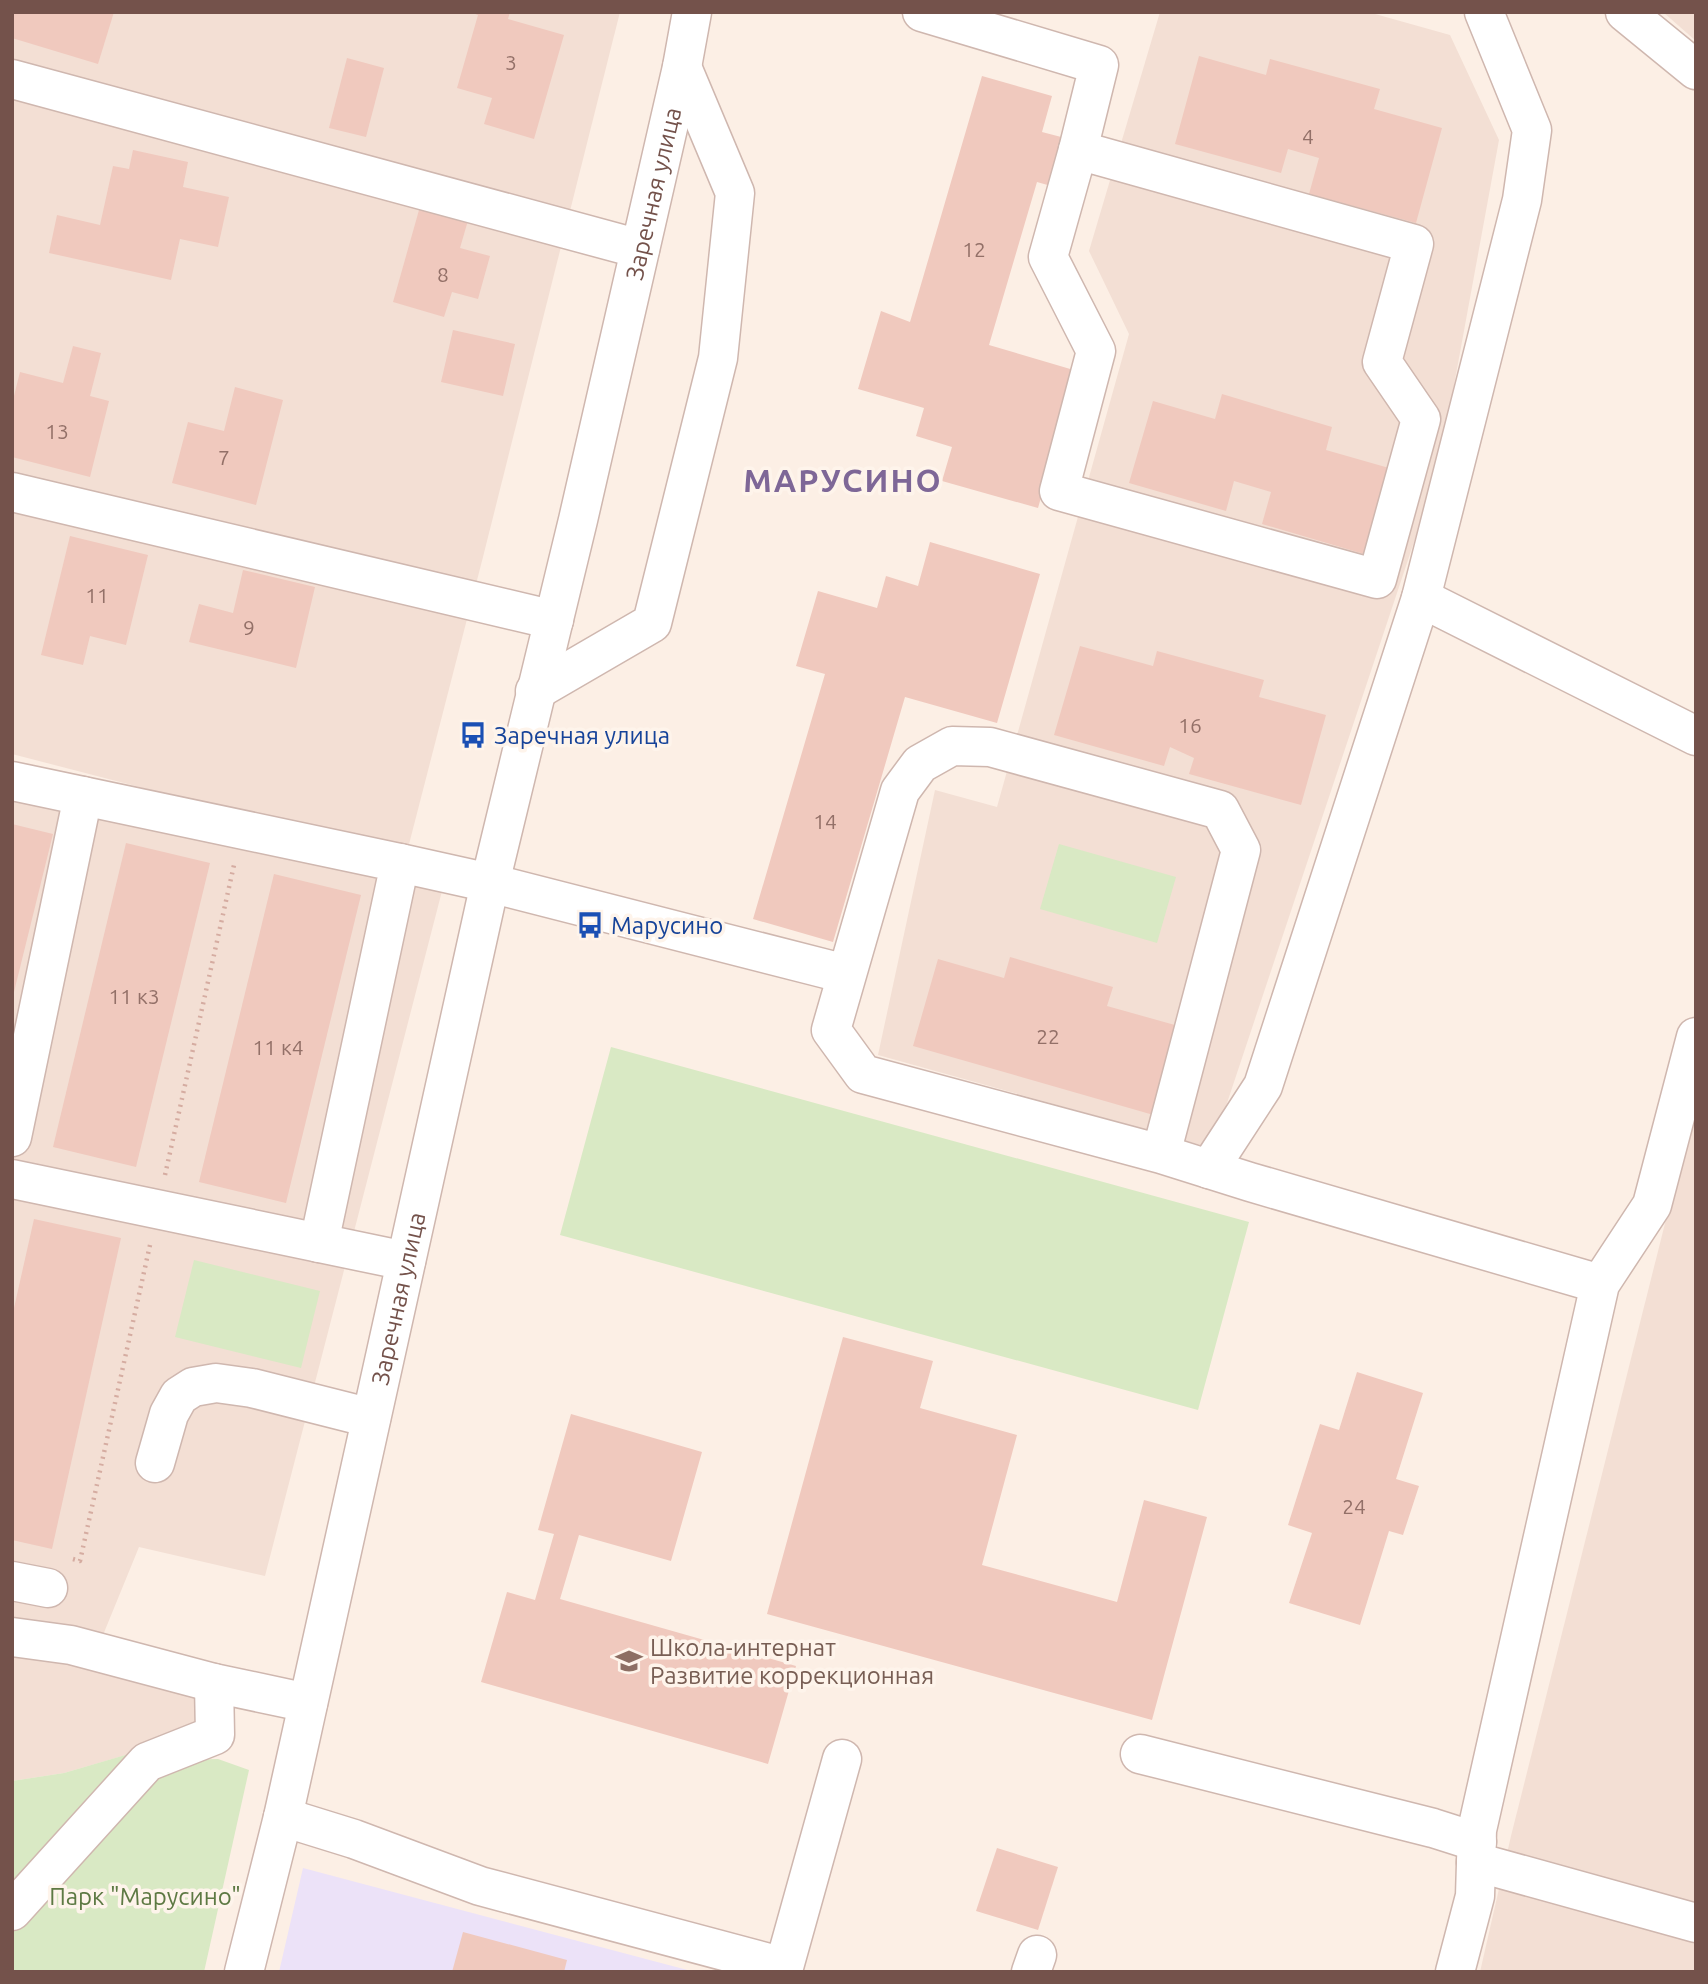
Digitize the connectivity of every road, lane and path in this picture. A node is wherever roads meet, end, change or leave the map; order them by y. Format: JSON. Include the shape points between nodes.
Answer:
{"nodes":[{"id":1,"x":692,"y":12,"type":"edge"},
{"id":2,"x":922,"y":12,"type":"edge"},
{"id":3,"x":1484,"y":12,"type":"edge"},
{"id":4,"x":1625,"y":12,"type":"edge"},
{"id":5,"x":682,"y":67,"type":"junction"},
{"id":6,"x":1696,"y":70,"type":"edge"},
{"id":7,"x":12,"y":79,"type":"edge"},
{"id":8,"x":1078,"y":149,"type":"junction"},
{"id":9,"x":640,"y":249,"type":"junction"},
{"id":10,"x":12,"y":492,"type":"edge"},
{"id":11,"x":1421,"y":598,"type":"junction"},
{"id":12,"x":554,"y":620,"type":"junction"},
{"id":13,"x":535,"y":691,"type":"junction"},
{"id":14,"x":1696,"y":736,"type":"edge"},
{"id":15,"x":12,"y":781,"type":"edge"},
{"id":16,"x":83,"y":796,"type":"junction"},
{"id":17,"x":400,"y":863,"type":"junction"},
{"id":18,"x":490,"y":883,"type":"junction"},
{"id":19,"x":846,"y":974,"type":"junction"},
{"id":20,"x":1696,"y":1037,"type":"edge"},
{"id":21,"x":12,"y":1136,"type":"edge"},
{"id":22,"x":1161,"y":1154,"type":"junction"},
{"id":23,"x":1209,"y":1169,"type":"junction"},
{"id":24,"x":12,"y":1179,"type":"edge"},
{"id":25,"x":319,"y":1243,"type":"junction"},
{"id":26,"x":406,"y":1261,"type":"junction"},
{"id":27,"x":1600,"y":1284,"type":"junction"},
{"id":28,"x":371,"y":1418,"type":"junction"},
{"id":29,"x":155,"y":1463,"type":"dead end"},
{"id":30,"x":12,"y":1637,"type":"edge"},
{"id":31,"x":214,"y":1683,"type":"junction"},
{"id":32,"x":308,"y":1703,"type":"junction"},
{"id":33,"x":1140,"y":1754,"type":"dead end"},
{"id":34,"x":842,"y":1759,"type":"dead end"},
{"id":35,"x":283,"y":1817,"type":"junction"},
{"id":36,"x":1476,"y":1852,"type":"junction"},
{"id":37,"x":12,"y":1911,"type":"edge"},
{"id":38,"x":1696,"y":1923,"type":"edge"},
{"id":39,"x":244,"y":1972,"type":"edge"},
{"id":40,"x":1455,"y":1972,"type":"edge"}],
"edges":[{"from":1,"to":5,"type":"street","name":"Заречная улица"},
{"from":2,"to":8,"type":"street","via":[[1099,65]]},
{"from":3,"to":11,"type":"street","via":[[1532,130],[1522,200]]},
{"from":4,"to":6,"type":"street"},
{"from":5,"to":9,"type":"street","name":"Заречная улица"},
{"from":5,"to":13,"type":"street","via":[[735,193],[718,358],[652,623]]},
{"from":7,"to":9,"type":"street"},
{"from":8,"to":8,"type":"street","via":[[1048,257],[1096,351],[1059,491],[1377,579],[1422,419],[1382,362],[1414,244]]},
{"from":9,"to":12,"type":"street","name":"Заречная улица"},
{"from":10,"to":12,"type":"street"},
{"from":11,"to":14,"type":"street"},
{"from":11,"to":23,"type":"street","via":[[1263,1086]]},
{"from":12,"to":13,"type":"street","name":"Заречная улица"},
{"from":13,"to":18,"type":"street","name":"Заречная улица"},
{"from":15,"to":16,"type":"street"},
{"from":16,"to":17,"type":"street"},
{"from":16,"to":21,"type":"street"},
{"from":17,"to":18,"type":"street"},
{"from":17,"to":25,"type":"street"},
{"from":18,"to":19,"type":"street"},
{"from":18,"to":26,"type":"street","name":"Заречная улица"},
{"from":19,"to":22,"type":"street","via":[[831,1030],[863,1074]]},
{"from":19,"to":22,"type":"street","via":[[900,791],[920,764],[952,746],[990,747],[1220,810],[1241,850]]},
{"from":20,"to":27,"type":"street","via":[[1652,1205]]},
{"from":22,"to":23,"type":"street"},
{"from":23,"to":27,"type":"street"},
{"from":24,"to":25,"type":"street"},
{"from":25,"to":26,"type":"street"},
{"from":26,"to":28,"type":"street","name":"Заречная улица"},
{"from":27,"to":36,"type":"street","via":[[1480,1816]]},
{"from":28,"to":29,"type":"street","via":[[252,1388],[216,1383],[193,1387],[179,1396],[169,1414]]},
{"from":28,"to":32,"type":"street","name":"Заречная улица"},
{"from":30,"to":31,"type":"street","via":[[71,1645]]},
{"from":31,"to":32,"type":"street"},
{"from":31,"to":37,"type":"street","via":[[215,1735],[147,1762]]},
{"from":32,"to":35,"type":"street","name":"Заречная улица"},
{"from":33,"to":36,"type":"street","via":[[1433,1828]]},
{"from":34,"to":35,"type":"street","via":[[784,1967],[480,1886]]},
{"from":35,"to":39,"type":"street","name":"Заречная улица"},
{"from":36,"to":38,"type":"street"},
{"from":36,"to":40,"type":"street","via":[[1475,1896]]}]}
